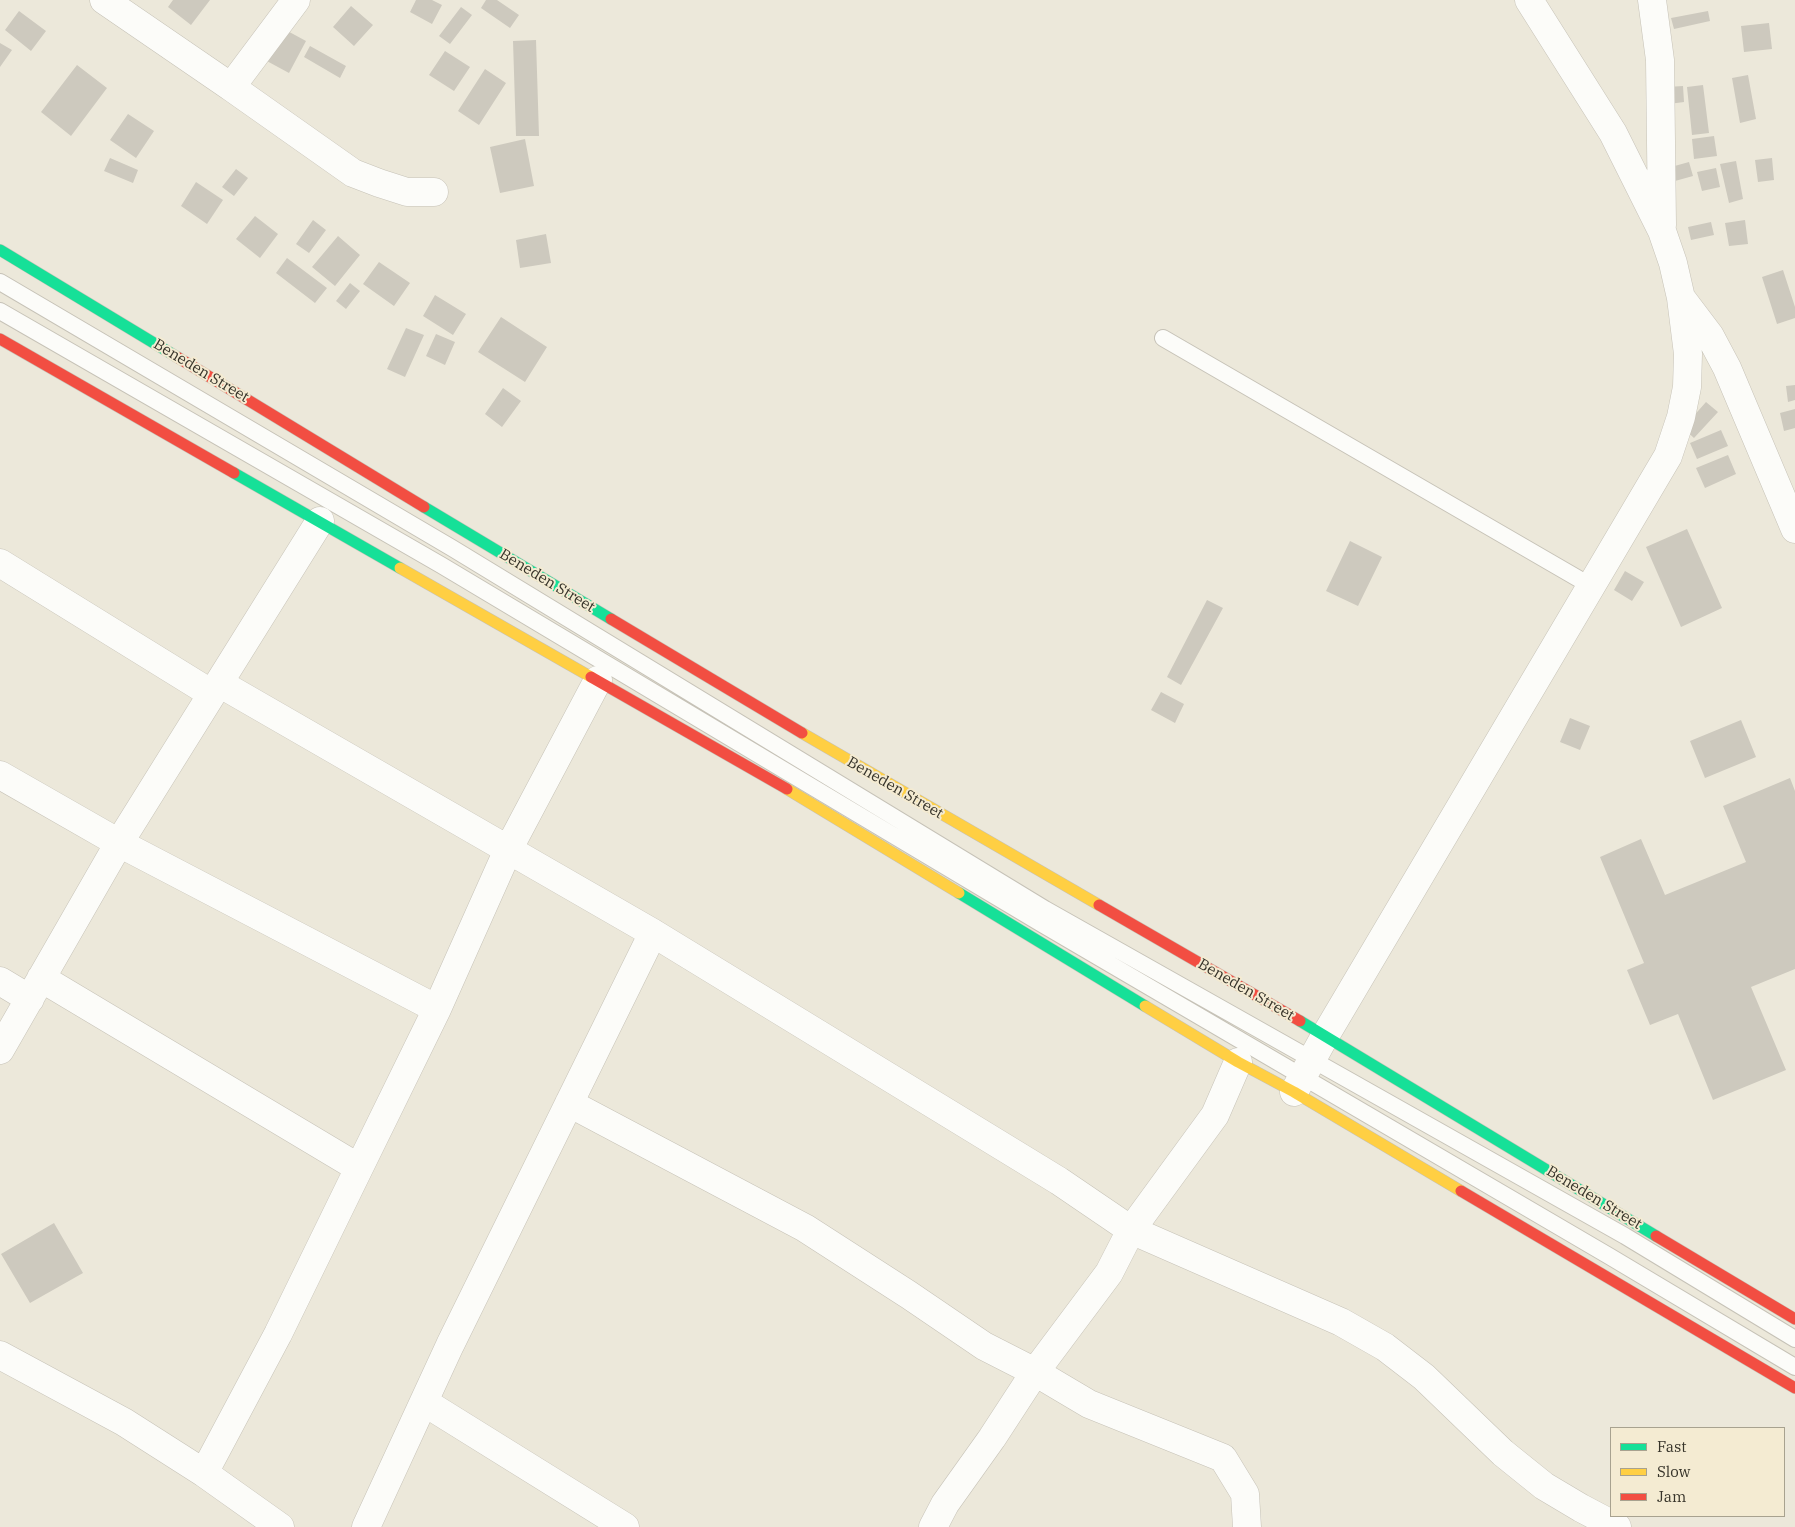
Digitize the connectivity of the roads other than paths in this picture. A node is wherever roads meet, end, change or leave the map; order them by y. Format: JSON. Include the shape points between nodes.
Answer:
{"nodes":[{"id":1,"x":104,"y":0,"type":"edge"},
{"id":2,"x":296,"y":0,"type":"edge"},
{"id":3,"x":1529,"y":0,"type":"edge"},
{"id":4,"x":1652,"y":0,"type":"edge"},
{"id":5,"x":231,"y":87,"type":"junction"},
{"id":6,"x":434,"y":192,"type":"dead end"},
{"id":7,"x":1662,"y":231,"type":"junction"},
{"id":8,"x":0,"y":250,"type":"edge"},
{"id":9,"x":0,"y":282,"type":"edge"},
{"id":10,"x":1681,"y":298,"type":"junction"},
{"id":11,"x":0,"y":311,"type":"edge"},
{"id":12,"x":1163,"y":338,"type":"dead end"},
{"id":13,"x":0,"y":339,"type":"edge"},
{"id":14,"x":320,"y":521,"type":"junction"},
{"id":15,"x":1795,"y":529,"type":"edge"},
{"id":16,"x":0,"y":563,"type":"edge"},
{"id":17,"x":1591,"y":586,"type":"junction"},
{"id":18,"x":598,"y":680,"type":"junction"},
{"id":19,"x":216,"y":688,"type":"junction"},
{"id":20,"x":0,"y":775,"type":"edge"},
{"id":21,"x":119,"y":843,"type":"junction"},
{"id":22,"x":508,"y":850,"type":"junction"},
{"id":23,"x":652,"y":933,"type":"junction"},
{"id":24,"x":0,"y":981,"type":"edge"},
{"id":25,"x":35,"y":988,"type":"junction"},
{"id":26,"x":437,"y":1010,"type":"junction"},
{"id":27,"x":1325,"y":1036,"type":"junction"},
{"id":28,"x":0,"y":1050,"type":"edge"},
{"id":29,"x":1238,"y":1062,"type":"junction"},
{"id":30,"x":1303,"y":1076,"type":"junction"},
{"id":31,"x":568,"y":1102,"type":"junction"},
{"id":32,"x":359,"y":1168,"type":"junction"},
{"id":33,"x":1131,"y":1230,"type":"junction"},
{"id":34,"x":1795,"y":1319,"type":"edge"},
{"id":35,"x":1795,"y":1339,"type":"edge"},
{"id":36,"x":0,"y":1355,"type":"edge"},
{"id":37,"x":1795,"y":1367,"type":"edge"},
{"id":38,"x":1035,"y":1372,"type":"junction"},
{"id":39,"x":1795,"y":1388,"type":"edge"},
{"id":40,"x":424,"y":1402,"type":"junction"},
{"id":41,"x":204,"y":1473,"type":"junction"},
{"id":42,"x":280,"y":1527,"type":"edge"},
{"id":43,"x":366,"y":1527,"type":"edge"},
{"id":44,"x":625,"y":1527,"type":"edge"},
{"id":45,"x":933,"y":1527,"type":"edge"},
{"id":46,"x":1248,"y":1527,"type":"edge"},
{"id":47,"x":1617,"y":1527,"type":"edge"}],
"edges":[{"from":1,"to":5,"type":"street"},
{"from":2,"to":5,"type":"street"},
{"from":3,"to":7,"type":"street","via":[[1613,133]]},
{"from":4,"to":7,"type":"street","via":[[1660,60]]},
{"from":5,"to":6,"type":"street","via":[[353,173],[407,192]]},
{"from":7,"to":10,"type":"street"},
{"from":8,"to":27,"type":"main road","name":"Beneden Street","via":[[796,730]]},
{"from":9,"to":30,"type":"lane","via":[[452,548],[1046,909]]},
{"from":10,"to":15,"type":"street","via":[[1710,336],[1727,368]]},
{"from":10,"to":17,"type":"street","via":[[1688,354],[1682,417],[1668,456]]},
{"from":11,"to":30,"type":"lane","via":[[441,565],[1040,923]]},
{"from":12,"to":17,"type":"lane"},
{"from":13,"to":14,"type":"main road"},
{"from":14,"to":18,"type":"main road"},
{"from":14,"to":19,"type":"street"},
{"from":16,"to":19,"type":"street"},
{"from":17,"to":27,"type":"street"},
{"from":18,"to":22,"type":"street"},
{"from":18,"to":29,"type":"main road","via":[[809,802]]},
{"from":19,"to":21,"type":"street"},
{"from":19,"to":22,"type":"street"},
{"from":20,"to":21,"type":"street"},
{"from":21,"to":25,"type":"street"},
{"from":21,"to":26,"type":"street"},
{"from":22,"to":23,"type":"street"},
{"from":22,"to":26,"type":"street"},
{"from":23,"to":31,"type":"street"},
{"from":23,"to":33,"type":"street","via":[[1059,1181]]},
{"from":24,"to":25,"type":"street"},
{"from":25,"to":28,"type":"street"},
{"from":25,"to":32,"type":"street"},
{"from":26,"to":32,"type":"street"},
{"from":27,"to":30,"type":"street"},
{"from":27,"to":34,"type":"main road","name":"Beneden Street"},
{"from":29,"to":30,"type":"main road"},
{"from":29,"to":33,"type":"street","via":[[1215,1115]]},
{"from":30,"to":35,"type":"lane","via":[[1625,1236]]},
{"from":30,"to":37,"type":"lane"},
{"from":30,"to":39,"type":"main road"},
{"from":31,"to":38,"type":"street","via":[[805,1228],[984,1346]]},
{"from":31,"to":40,"type":"street"},
{"from":32,"to":41,"type":"street","via":[[278,1334]]},
{"from":33,"to":38,"type":"street","via":[[1109,1273]]},
{"from":33,"to":47,"type":"street","via":[[1341,1322],[1385,1347],[1424,1377],[1503,1453],[1544,1486]]},
{"from":36,"to":41,"type":"street","via":[[124,1422]]},
{"from":38,"to":45,"type":"street","via":[[945,1504]]},
{"from":38,"to":46,"type":"street","via":[[1089,1404],[1222,1458],[1245,1494]]},
{"from":40,"to":43,"type":"street"},
{"from":40,"to":44,"type":"street"},
{"from":41,"to":42,"type":"street"}]}
